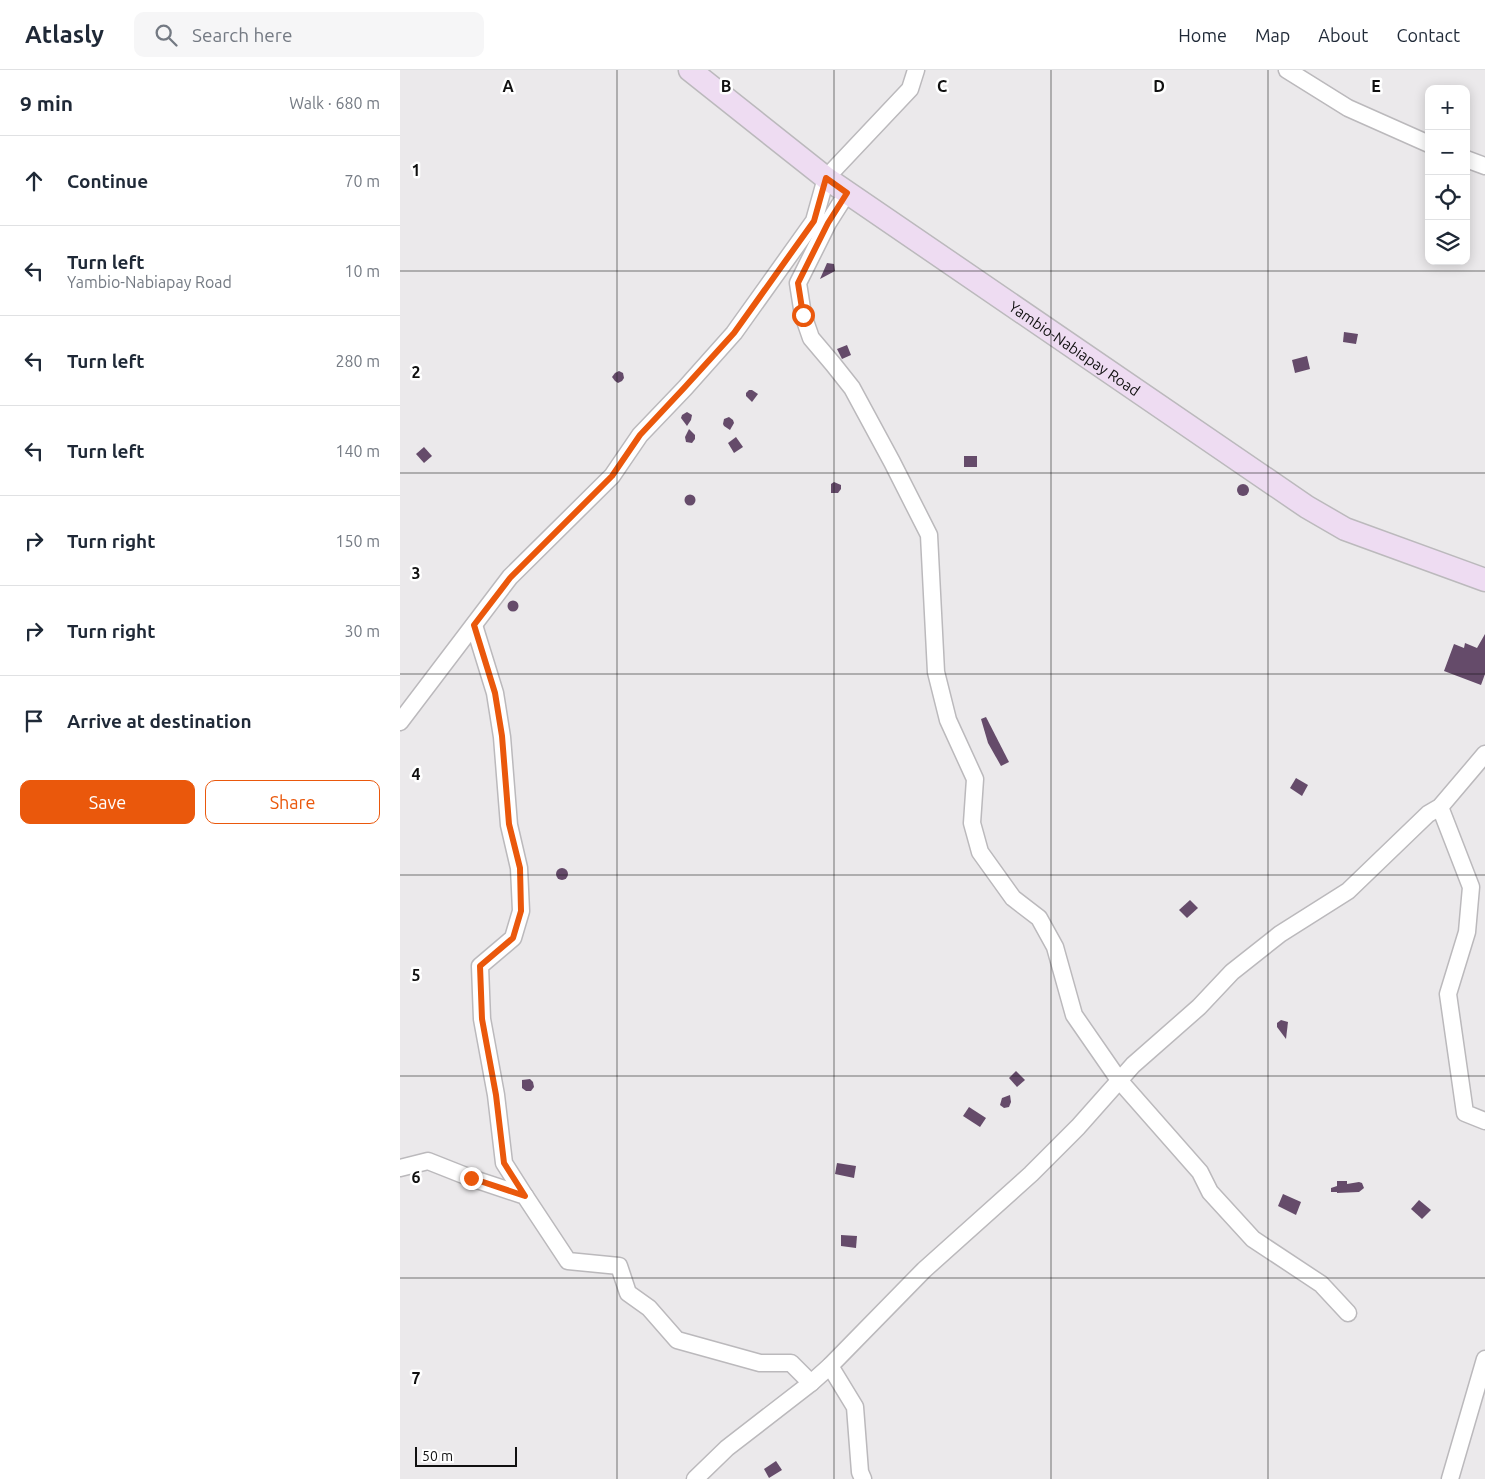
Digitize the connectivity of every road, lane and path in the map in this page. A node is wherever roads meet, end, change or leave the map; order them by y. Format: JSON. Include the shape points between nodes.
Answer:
{"nodes":[{"id":1,"x":690,"y":70,"type":"edge"},
{"id":2,"x":916,"y":70,"type":"edge"},
{"id":3,"x":1287,"y":70,"type":"edge"},
{"id":4,"x":1425,"y":142,"type":"edge"},
{"id":5,"x":1470,"y":160,"type":"edge"},
{"id":6,"x":1485,"y":166,"type":"edge"},
{"id":7,"x":826,"y":178,"type":"junction"},
{"id":8,"x":847,"y":193,"type":"junction"},
{"id":9,"x":1485,"y":580,"type":"edge"},
{"id":10,"x":474,"y":625,"type":"junction"},
{"id":11,"x":400,"y":722,"type":"edge"},
{"id":12,"x":1485,"y":754,"type":"edge"},
{"id":13,"x":1440,"y":807,"type":"junction"},
{"id":14,"x":1119,"y":1080,"type":"junction"},
{"id":15,"x":1485,"y":1121,"type":"edge"},
{"id":16,"x":400,"y":1168,"type":"edge"},
{"id":17,"x":525,"y":1196,"type":"junction"},
{"id":18,"x":1348,"y":1313,"type":"dead end"},
{"id":19,"x":1485,"y":1359,"type":"edge"},
{"id":20,"x":830,"y":1366,"type":"junction"},
{"id":21,"x":810,"y":1383,"type":"junction"},
{"id":22,"x":695,"y":1479,"type":"edge"},
{"id":23,"x":863,"y":1479,"type":"edge"},
{"id":24,"x":1450,"y":1479,"type":"edge"}],
"edges":[{"from":1,"to":7,"type":"main road","name":"Yambio-Nabiapay Road"},
{"from":2,"to":7,"type":"street","via":[[910,90]]},
{"from":3,"to":4,"type":"street","via":[[1348,108]]},
{"from":5,"to":6,"type":"street"},
{"from":7,"to":8,"type":"main road","name":"Yambio-Nabiapay Road"},
{"from":7,"to":10,"type":"street","via":[[814,221],[734,333],[640,435],[612,476],[510,578]]},
{"from":8,"to":9,"type":"main road","name":"Yambio-Nabiapay Road","via":[[1307,507],[1345,529]]},
{"from":8,"to":14,"type":"street","via":[[798,283],[803,315],[811,338],[852,388],[929,535],[936,672],[948,720],[975,779],[972,823],[980,852],[1013,898],[1039,918],[1055,947],[1074,1015]]},
{"from":10,"to":11,"type":"street"},
{"from":10,"to":17,"type":"street","via":[[495,693],[509,824],[520,868],[521,911],[513,938],[480,966],[482,1019],[504,1163]]},
{"from":12,"to":13,"type":"street"},
{"from":13,"to":14,"type":"street","via":[[1428,814],[1348,891],[1280,934],[1232,972],[1199,1007]]},
{"from":13,"to":15,"type":"street","via":[[1470,887],[1467,932],[1448,994],[1465,1113]]},
{"from":14,"to":18,"type":"street","via":[[1200,1172],[1210,1192],[1253,1239],[1321,1284]]},
{"from":14,"to":20,"type":"street","via":[[1032,1174],[924,1270]]},
{"from":16,"to":17,"type":"street","via":[[428,1161]]},
{"from":17,"to":21,"type":"street","via":[[568,1261],[619,1266],[628,1293],[649,1308],[677,1340],[760,1363],[791,1363]]},
{"from":19,"to":24,"type":"street"},
{"from":20,"to":21,"type":"street"},
{"from":20,"to":23,"type":"street","via":[[856,1407]]},
{"from":21,"to":22,"type":"street","via":[[726,1448]]}]}
